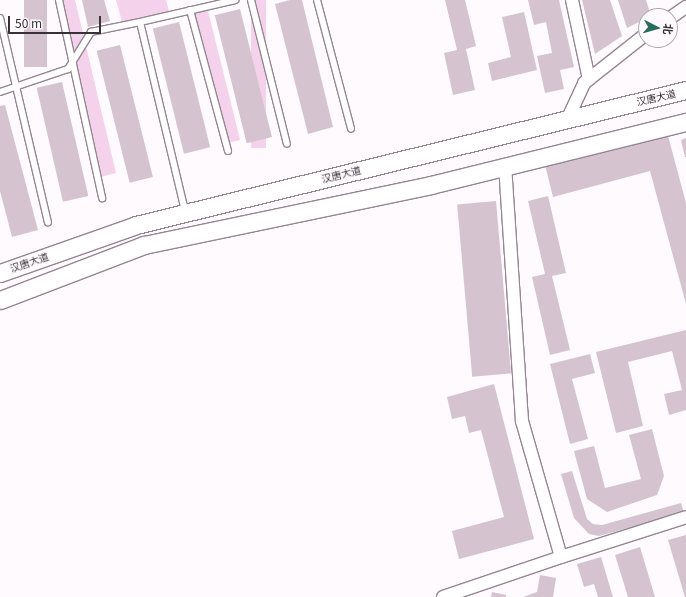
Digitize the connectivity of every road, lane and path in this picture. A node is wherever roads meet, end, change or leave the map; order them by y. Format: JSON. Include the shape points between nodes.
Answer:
{"nodes":[{"id":1,"x":59,"y":0,"type":"edge"},
{"id":2,"x":236,"y":0,"type":"edge"},
{"id":3,"x":251,"y":0,"type":"edge"},
{"id":4,"x":317,"y":0,"type":"edge"},
{"id":5,"x":572,"y":0,"type":"edge"},
{"id":6,"x":213,"y":3,"type":"edge"},
{"id":7,"x":190,"y":10,"type":"junction"},
{"id":8,"x":0,"y":18,"type":"edge"},
{"id":9,"x":140,"y":22,"type":"junction"},
{"id":10,"x":638,"y":40,"type":"edge"},
{"id":11,"x":73,"y":61,"type":"junction"},
{"id":12,"x":589,"y":79,"type":"junction"},
{"id":13,"x":16,"y":86,"type":"junction"},
{"id":14,"x":686,"y":90,"type":"edge"},
{"id":15,"x":0,"y":92,"type":"edge"},
{"id":16,"x":568,"y":118,"type":"junction"},
{"id":17,"x":686,"y":122,"type":"edge"},
{"id":18,"x":351,"y":129,"type":"dead end"},
{"id":19,"x":287,"y":144,"type":"dead end"},
{"id":20,"x":228,"y":152,"type":"dead end"},
{"id":21,"x":505,"y":165,"type":"junction"},
{"id":22,"x":102,"y":198,"type":"dead end"},
{"id":23,"x":185,"y":213,"type":"junction"},
{"id":24,"x":48,"y":222,"type":"dead end"},
{"id":25,"x":0,"y":273,"type":"edge"},
{"id":26,"x":0,"y":300,"type":"edge"},
{"id":27,"x":686,"y":517,"type":"edge"},
{"id":28,"x":561,"y":557,"type":"junction"},
{"id":29,"x":443,"y":597,"type":"edge"}],
"edges":[{"from":1,"to":11,"type":"lane"},
{"from":2,"to":6,"type":"lane"},
{"from":3,"to":19,"type":"lane"},
{"from":4,"to":18,"type":"lane"},
{"from":5,"to":12,"type":"street"},
{"from":6,"to":7,"type":"lane"},
{"from":7,"to":9,"type":"lane"},
{"from":7,"to":20,"type":"lane"},
{"from":8,"to":13,"type":"lane"},
{"from":9,"to":11,"type":"lane","via":[[91,32]]},
{"from":9,"to":23,"type":"lane"},
{"from":10,"to":12,"type":"street"},
{"from":11,"to":13,"type":"lane","via":[[68,69]]},
{"from":11,"to":22,"type":"lane"},
{"from":12,"to":16,"type":"street"},
{"from":13,"to":15,"type":"lane"},
{"from":13,"to":24,"type":"lane"},
{"from":14,"to":16,"type":"main road","name":"汉唐大道"},
{"from":16,"to":23,"type":"main road","name":"汉唐大道"},
{"from":17,"to":21,"type":"main road"},
{"from":21,"to":26,"type":"main road","via":[[431,185],[144,245]]},
{"from":21,"to":28,"type":"street","via":[[522,422]]},
{"from":23,"to":25,"type":"main road","name":"汉唐大道","via":[[136,225]]},
{"from":27,"to":28,"type":"street"},
{"from":28,"to":29,"type":"street"}]}
